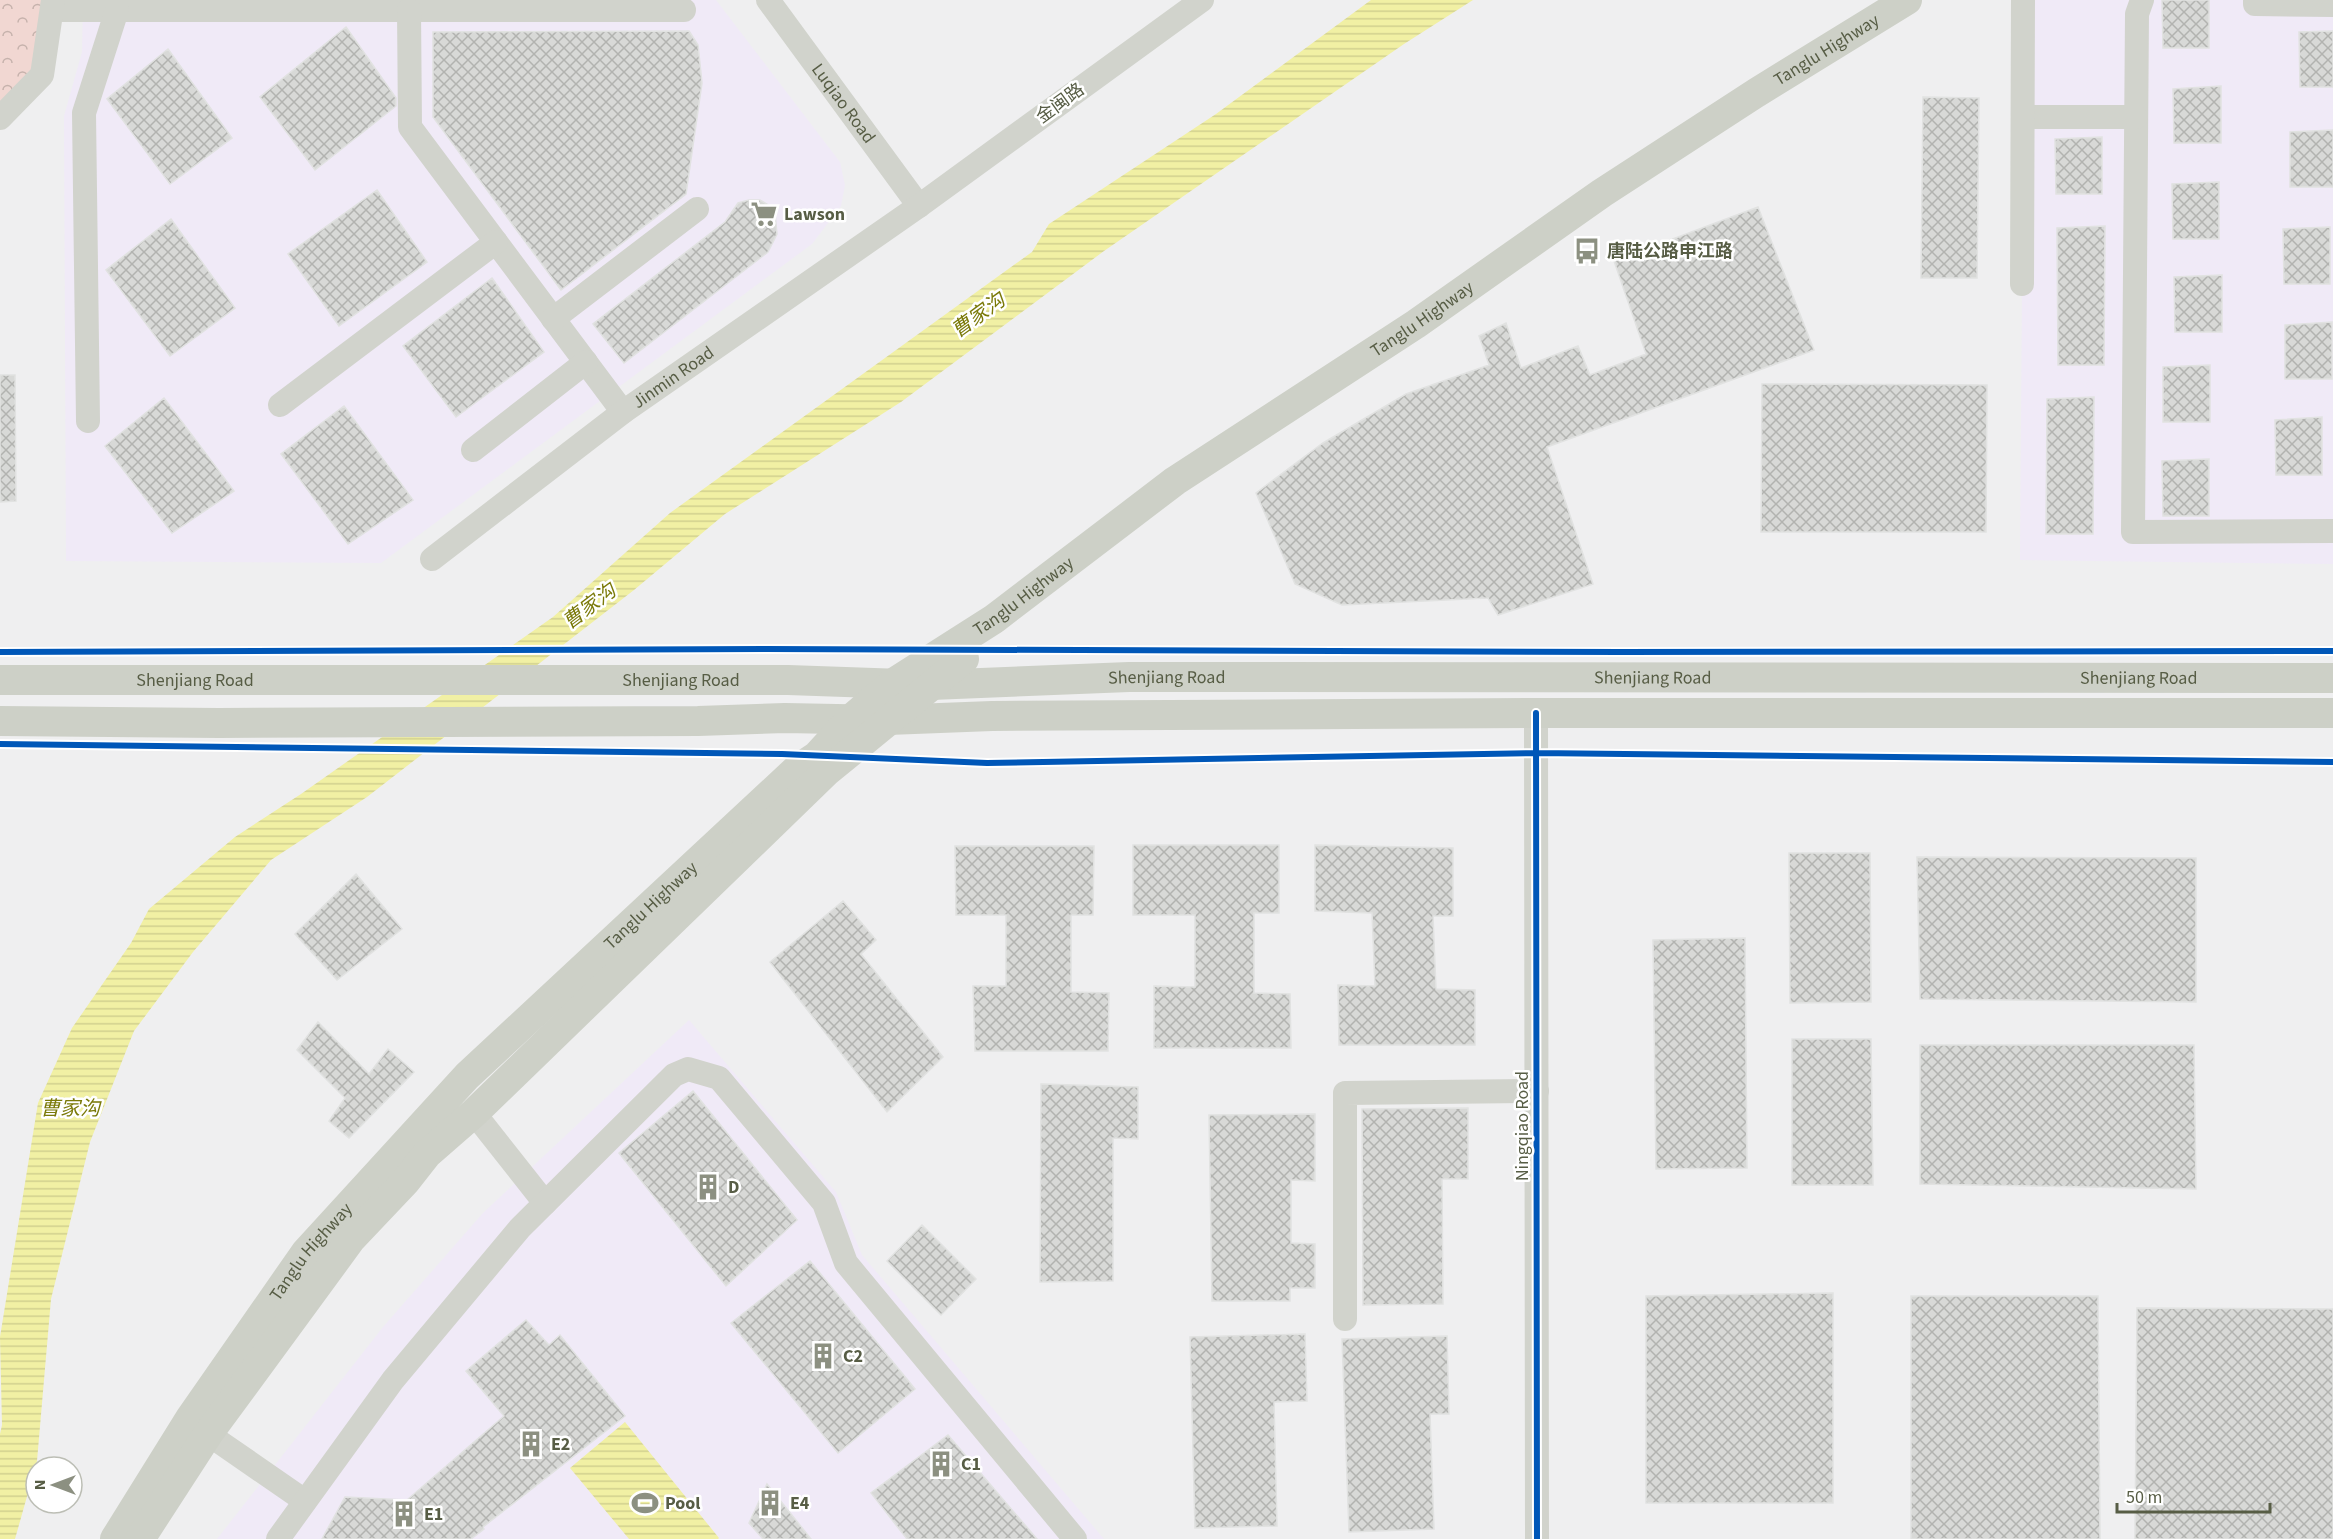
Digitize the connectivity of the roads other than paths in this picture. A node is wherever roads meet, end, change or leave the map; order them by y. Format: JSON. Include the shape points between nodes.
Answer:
{"nodes":[{"id":1,"x":768,"y":0,"type":"edge"},
{"id":2,"x":1202,"y":0,"type":"edge"},
{"id":3,"x":1907,"y":0,"type":"edge"},
{"id":4,"x":1933,"y":0,"type":"edge"},
{"id":5,"x":2023,"y":0,"type":"edge"},
{"id":6,"x":2142,"y":0,"type":"edge"},
{"id":7,"x":2255,"y":0,"type":"edge"},
{"id":8,"x":52,"y":5,"type":"edge"},
{"id":9,"x":2333,"y":5,"type":"edge"},
{"id":10,"x":117,"y":10,"type":"junction"},
{"id":11,"x":409,"y":10,"type":"junction"},
{"id":12,"x":684,"y":10,"type":"dead end"},
{"id":13,"x":2023,"y":117,"type":"junction"},
{"id":14,"x":2136,"y":117,"type":"junction"},
{"id":15,"x":0,"y":118,"type":"edge"},
{"id":16,"x":919,"y":206,"type":"junction"},
{"id":17,"x":697,"y":209,"type":"dead end"},
{"id":18,"x":496,"y":242,"type":"junction"},
{"id":19,"x":2022,"y":284,"type":"dead end"},
{"id":20,"x":553,"y":319,"type":"junction"},
{"id":21,"x":586,"y":363,"type":"junction"},
{"id":22,"x":280,"y":405,"type":"dead end"},
{"id":23,"x":623,"y":412,"type":"junction"},
{"id":24,"x":88,"y":421,"type":"dead end"},
{"id":25,"x":473,"y":450,"type":"dead end"},
{"id":26,"x":2333,"y":531,"type":"edge"},
{"id":27,"x":432,"y":559,"type":"dead end"},
{"id":28,"x":2333,"y":678,"type":"edge"},
{"id":29,"x":0,"y":680,"type":"edge"},
{"id":30,"x":892,"y":684,"type":"junction"},
{"id":31,"x":931,"y":685,"type":"junction"},
{"id":32,"x":2333,"y":713,"type":"edge"},
{"id":33,"x":1536,"y":714,"type":"junction"},
{"id":34,"x":851,"y":719,"type":"junction"},
{"id":35,"x":888,"y":720,"type":"junction"},
{"id":36,"x":0,"y":722,"type":"edge"},
{"id":37,"x":1537,"y":1091,"type":"junction"},
{"id":38,"x":474,"y":1113,"type":"junction"},
{"id":39,"x":545,"y":1203,"type":"junction"},
{"id":40,"x":1345,"y":1319,"type":"dead end"},
{"id":41,"x":208,"y":1434,"type":"junction"},
{"id":42,"x":306,"y":1501,"type":"junction"},
{"id":43,"x":115,"y":1539,"type":"edge"},
{"id":44,"x":140,"y":1539,"type":"edge"},
{"id":45,"x":278,"y":1539,"type":"edge"},
{"id":46,"x":1076,"y":1539,"type":"edge"},
{"id":47,"x":1537,"y":1539,"type":"edge"}],
"edges":[{"from":1,"to":16,"type":"street","name":"Luqiao Road"},
{"from":2,"to":16,"type":"street","name":"金闽路"},
{"from":3,"to":30,"type":"main road","name":"Tanglu Highway","via":[[1602,193],[1416,324],[1175,481],[994,620]]},
{"from":4,"to":31,"type":"main road","name":"Tanglu Highway","via":[[1576,230],[1354,385],[1199,483],[1113,543]]},
{"from":5,"to":13,"type":"street"},
{"from":6,"to":14,"type":"street","via":[[2137,14]]},
{"from":7,"to":9,"type":"street","via":[[2255,4]]},
{"from":8,"to":10,"type":"street"},
{"from":8,"to":15,"type":"street","via":[[42,75]]},
{"from":10,"to":11,"type":"street"},
{"from":10,"to":24,"type":"street","via":[[84,113]]},
{"from":11,"to":12,"type":"street"},
{"from":11,"to":18,"type":"street","via":[[410,127]]},
{"from":13,"to":14,"type":"street"},
{"from":13,"to":19,"type":"street"},
{"from":14,"to":26,"type":"street","via":[[2133,532]]},
{"from":16,"to":23,"type":"street","name":"Jinmin Road"},
{"from":17,"to":20,"type":"street"},
{"from":18,"to":20,"type":"street"},
{"from":18,"to":22,"type":"street"},
{"from":20,"to":21,"type":"street"},
{"from":21,"to":23,"type":"street"},
{"from":21,"to":25,"type":"street"},
{"from":23,"to":27,"type":"street","name":"Jinmin Road"},
{"from":28,"to":31,"type":"main road","name":"Shenjiang Road","via":[[1129,677]]},
{"from":29,"to":30,"type":"main road","name":"Shenjiang Road"},
{"from":30,"to":31,"type":"main road","name":"Shenjiang Road"},
{"from":30,"to":34,"type":"main road","name":"Tanglu Highway"},
{"from":31,"to":35,"type":"main road","name":"Tanglu Highway"},
{"from":32,"to":33,"type":"main road","name":"Shenjiang Road"},
{"from":33,"to":35,"type":"main road","name":"Shenjiang Road","via":[[992,716]]},
{"from":33,"to":37,"type":"street","name":"Ningqiao Road"},
{"from":34,"to":35,"type":"main road","name":"Shenjiang Road"},
{"from":34,"to":36,"type":"main road","name":"Shenjiang Road"},
{"from":34,"to":43,"type":"main road","name":"Tanglu Highway","via":[[818,756],[796,770],[467,1076],[306,1252],[191,1417]]},
{"from":35,"to":38,"type":"main road","name":"Tanglu Highway","via":[[826,772]]},
{"from":37,"to":40,"type":"street","via":[[1345,1093]]},
{"from":37,"to":47,"type":"street","name":"Ningqiao Road"},
{"from":38,"to":39,"type":"street"},
{"from":38,"to":41,"type":"main road","name":"Tanglu Highway","via":[[427,1154],[351,1239]]},
{"from":39,"to":42,"type":"street","via":[[393,1380]]},
{"from":39,"to":46,"type":"street","via":[[674,1075],[688,1070],[718,1078],[824,1203],[846,1263]]},
{"from":41,"to":42,"type":"street"},
{"from":41,"to":44,"type":"main road","name":"Tanglu Highway"},
{"from":42,"to":45,"type":"street"}]}
